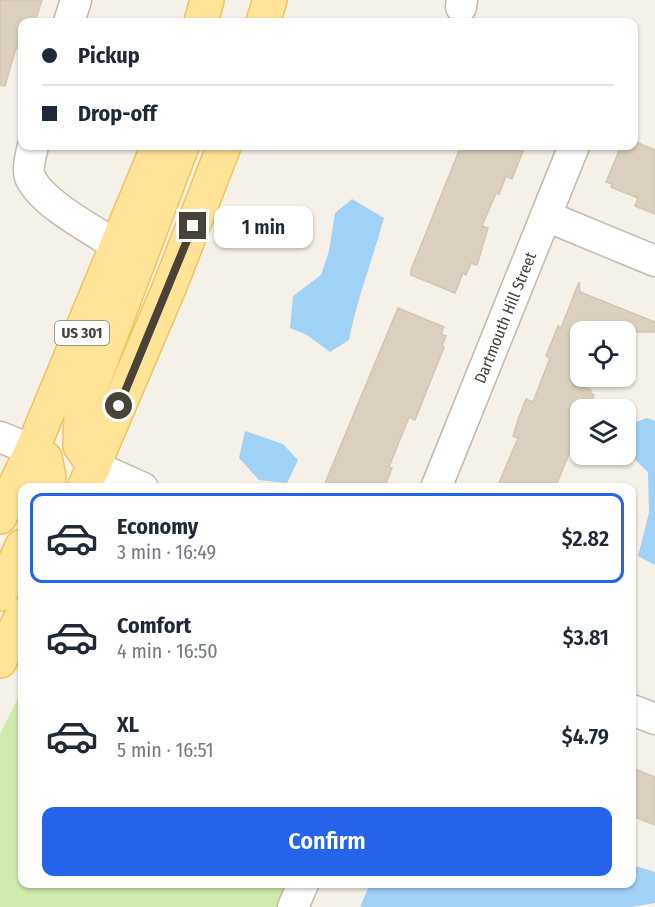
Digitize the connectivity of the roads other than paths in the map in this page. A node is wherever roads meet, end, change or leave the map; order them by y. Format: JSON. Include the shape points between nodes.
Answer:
{"nodes":[{"id":1,"x":76,"y":0,"type":"edge"},
{"id":2,"x":207,"y":0,"type":"edge"},
{"id":3,"x":270,"y":0,"type":"edge"},
{"id":4,"x":70,"y":18,"type":"edge"},
{"id":5,"x":202,"y":18,"type":"edge"},
{"id":6,"x":264,"y":18,"type":"edge"},
{"id":7,"x":32,"y":150,"type":"edge"},
{"id":8,"x":156,"y":150,"type":"edge"},
{"id":9,"x":180,"y":150,"type":"edge"},
{"id":10,"x":222,"y":150,"type":"edge"},
{"id":11,"x":572,"y":150,"type":"edge"},
{"id":12,"x":546,"y":216,"type":"junction"},
{"id":13,"x":117,"y":246,"type":"junction"},
{"id":14,"x":655,"y":261,"type":"edge"},
{"id":15,"x":0,"y":437,"type":"edge"},
{"id":16,"x":32,"y":450,"type":"junction"},
{"id":17,"x":89,"y":477,"type":"edge"},
{"id":18,"x":48,"y":483,"type":"edge"},
{"id":19,"x":118,"y":483,"type":"edge"},
{"id":20,"x":438,"y":483,"type":"edge"},
{"id":21,"x":0,"y":518,"type":"edge"},
{"id":22,"x":18,"y":555,"type":"edge"},
{"id":23,"x":0,"y":594,"type":"edge"},
{"id":24,"x":18,"y":623,"type":"edge"},
{"id":25,"x":0,"y":661,"type":"edge"},
{"id":26,"x":636,"y":712,"type":"edge"},
{"id":27,"x":655,"y":719,"type":"edge"},
{"id":28,"x":301,"y":888,"type":"edge"},
{"id":29,"x":293,"y":907,"type":"edge"}],
"edges":[{"from":1,"to":4,"type":"street"},
{"from":2,"to":5,"type":"main road"},
{"from":3,"to":6,"type":"main road"},
{"from":7,"to":13,"type":"street","via":[[29,175],[37,189]]},
{"from":8,"to":13,"type":"main road","number":"US 301"},
{"from":9,"to":17,"type":"main road","via":[[81,414],[80,446]]},
{"from":10,"to":17,"type":"main road"},
{"from":11,"to":12,"type":"street","name":"Dartmouth Hill Street"},
{"from":12,"to":14,"type":"street"},
{"from":12,"to":20,"type":"street","name":"Dartmouth Hill Street"},
{"from":13,"to":16,"type":"main road","number":"US 301"},
{"from":15,"to":16,"type":"street"},
{"from":16,"to":18,"type":"main road","via":[[45,458]]},
{"from":16,"to":21,"type":"main road","number":"US 301"},
{"from":17,"to":19,"type":"street"},
{"from":22,"to":23,"type":"main road"},
{"from":24,"to":25,"type":"main road"},
{"from":26,"to":27,"type":"street"},
{"from":28,"to":29,"type":"street"}]}
